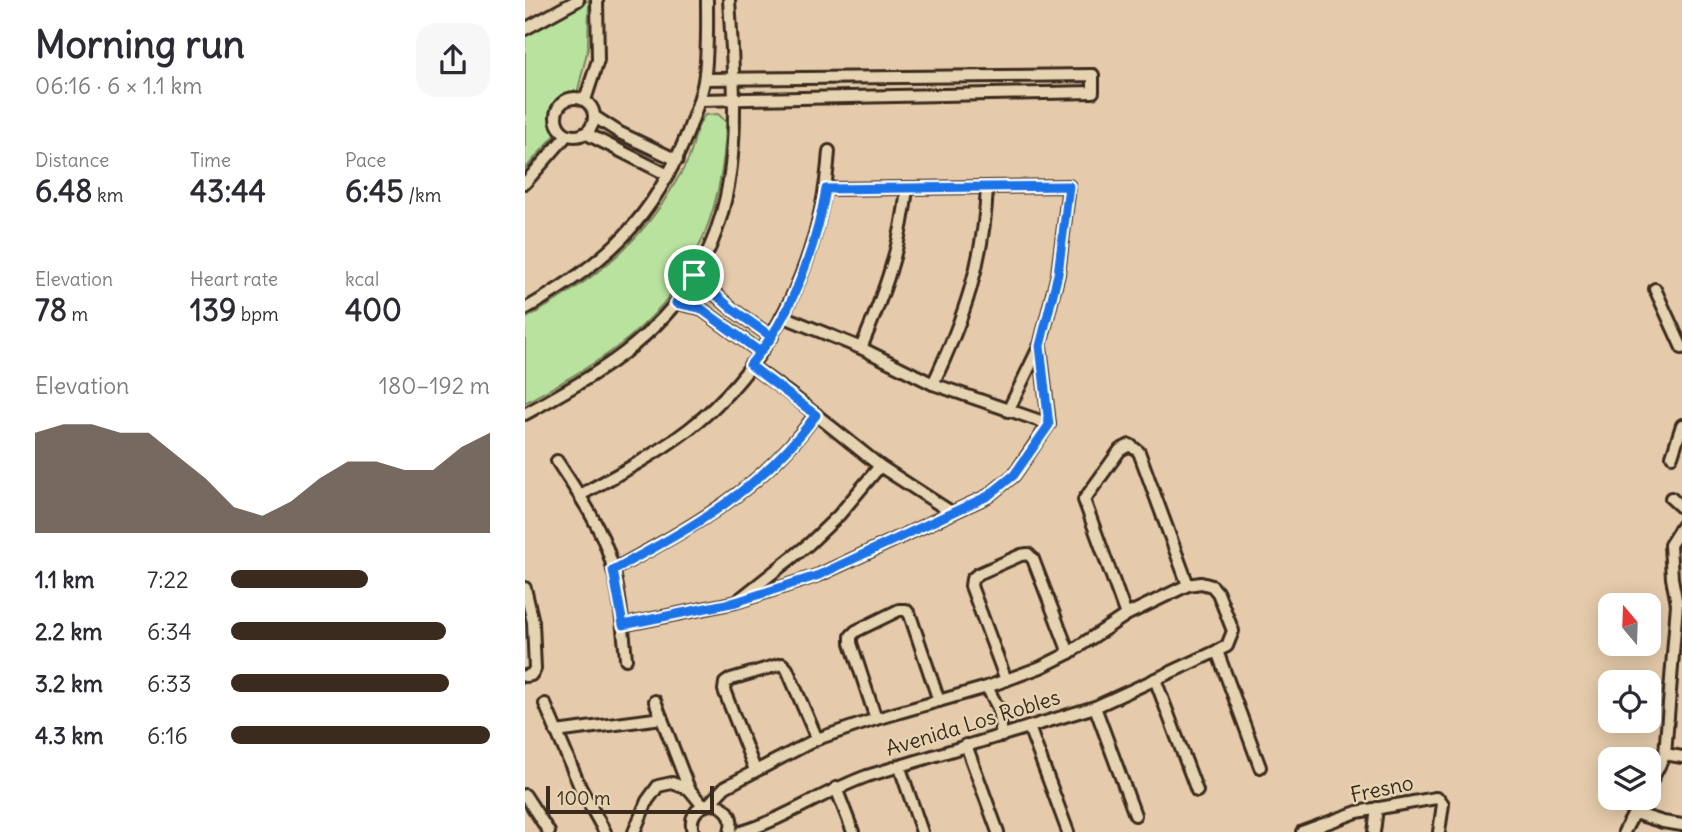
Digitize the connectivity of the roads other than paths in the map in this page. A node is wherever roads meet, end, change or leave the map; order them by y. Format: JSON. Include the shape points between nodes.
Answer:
{"nodes":[{"id":1,"x":578,"y":0,"type":"edge"},
{"id":2,"x":597,"y":0,"type":"edge"},
{"id":3,"x":707,"y":0,"type":"edge"},
{"id":4,"x":729,"y":0,"type":"edge"},
{"id":5,"x":525,"y":29,"type":"edge"},
{"id":6,"x":734,"y":78,"type":"junction"},
{"id":7,"x":761,"y":78,"type":"junction"},
{"id":8,"x":925,"y":78,"type":"junction"},
{"id":9,"x":705,"y":79,"type":"junction"},
{"id":10,"x":924,"y":97,"type":"junction"},
{"id":11,"x":762,"y":99,"type":"junction"},
{"id":12,"x":585,"y":100,"type":"junction"},
{"id":13,"x":700,"y":100,"type":"junction"},
{"id":14,"x":734,"y":100,"type":"junction"},
{"id":15,"x":595,"y":117,"type":"junction"},
{"id":16,"x":585,"y":133,"type":"junction"},
{"id":17,"x":567,"y":135,"type":"junction"},
{"id":18,"x":644,"y":145,"type":"junction"},
{"id":19,"x":829,"y":151,"type":"dead end"},
{"id":20,"x":636,"y":159,"type":"junction"},
{"id":21,"x":677,"y":160,"type":"junction"},
{"id":22,"x":668,"y":176,"type":"junction"},
{"id":23,"x":525,"y":183,"type":"edge"},
{"id":24,"x":987,"y":187,"type":"junction"},
{"id":25,"x":907,"y":188,"type":"junction"},
{"id":26,"x":826,"y":189,"type":"junction"},
{"id":27,"x":694,"y":275,"type":"junction"},
{"id":28,"x":1655,"y":289,"type":"dead end"},
{"id":29,"x":676,"y":303,"type":"junction"},
{"id":30,"x":525,"y":309,"type":"edge"},
{"id":31,"x":782,"y":316,"type":"junction"},
{"id":32,"x":772,"y":337,"type":"junction"},
{"id":33,"x":1040,"y":346,"type":"junction"},
{"id":34,"x":861,"y":348,"type":"junction"},
{"id":35,"x":1682,"y":348,"type":"edge"},
{"id":36,"x":760,"y":352,"type":"junction"},
{"id":37,"x":750,"y":365,"type":"junction"},
{"id":38,"x":933,"y":384,"type":"junction"},
{"id":39,"x":1009,"y":411,"type":"junction"},
{"id":40,"x":525,"y":414,"type":"edge"},
{"id":41,"x":816,"y":415,"type":"junction"},
{"id":42,"x":1049,"y":425,"type":"junction"},
{"id":43,"x":1682,"y":425,"type":"edge"},
{"id":44,"x":1672,"y":456,"type":"dead end"},
{"id":45,"x":557,"y":461,"type":"dead end"},
{"id":46,"x":880,"y":466,"type":"junction"},
{"id":47,"x":580,"y":495,"type":"junction"},
{"id":48,"x":1671,"y":498,"type":"dead end"},
{"id":49,"x":1682,"y":508,"type":"edge"},
{"id":50,"x":951,"y":512,"type":"junction"},
{"id":51,"x":1682,"y":526,"type":"edge"},
{"id":52,"x":613,"y":570,"type":"junction"},
{"id":53,"x":1188,"y":585,"type":"junction"},
{"id":54,"x":525,"y":588,"type":"edge"},
{"id":55,"x":736,"y":602,"type":"junction"},
{"id":56,"x":1680,"y":606,"type":"edge"},
{"id":57,"x":1126,"y":615,"type":"junction"},
{"id":58,"x":623,"y":625,"type":"junction"},
{"id":59,"x":1217,"y":651,"type":"junction"},
{"id":60,"x":1069,"y":653,"type":"junction"},
{"id":61,"x":626,"y":659,"type":"dead end"},
{"id":62,"x":525,"y":676,"type":"edge"},
{"id":63,"x":1155,"y":679,"type":"junction"},
{"id":64,"x":1006,"y":680,"type":"junction"},
{"id":65,"x":987,"y":687,"type":"junction"},
{"id":66,"x":655,"y":701,"type":"dead end"},
{"id":67,"x":939,"y":701,"type":"junction"},
{"id":68,"x":545,"y":704,"type":"dead end"},
{"id":69,"x":1095,"y":707,"type":"junction"},
{"id":70,"x":662,"y":718,"type":"junction"},
{"id":71,"x":876,"y":719,"type":"junction"},
{"id":72,"x":1029,"y":727,"type":"junction"},
{"id":73,"x":556,"y":732,"type":"junction"},
{"id":74,"x":1002,"y":736,"type":"junction"},
{"id":75,"x":817,"y":739,"type":"junction"},
{"id":76,"x":966,"y":745,"type":"junction"},
{"id":77,"x":1665,"y":754,"type":"junction"},
{"id":78,"x":1682,"y":757,"type":"edge"},
{"id":79,"x":1661,"y":762,"type":"edge"},
{"id":80,"x":899,"y":765,"type":"junction"},
{"id":81,"x":1260,"y":767,"type":"dead end"},
{"id":82,"x":755,"y":770,"type":"junction"},
{"id":83,"x":836,"y":788,"type":"junction"},
{"id":84,"x":688,"y":789,"type":"junction"},
{"id":85,"x":1197,"y":790,"type":"dead end"},
{"id":86,"x":525,"y":795,"type":"edge"},
{"id":87,"x":706,"y":805,"type":"junction"},
{"id":88,"x":1377,"y":808,"type":"junction"},
{"id":89,"x":1636,"y":810,"type":"edge"},
{"id":90,"x":1634,"y":813,"type":"junction"},
{"id":91,"x":1135,"y":815,"type":"dead end"},
{"id":92,"x":776,"y":820,"type":"junction"},
{"id":93,"x":1682,"y":825,"type":"edge"},
{"id":94,"x":692,"y":831,"type":"edge"},
{"id":95,"x":1305,"y":831,"type":"edge"},
{"id":96,"x":549,"y":832,"type":"edge"},
{"id":97,"x":605,"y":832,"type":"edge"},
{"id":98,"x":634,"y":832,"type":"edge"},
{"id":99,"x":730,"y":832,"type":"edge"},
{"id":100,"x":741,"y":832,"type":"edge"},
{"id":101,"x":781,"y":832,"type":"edge"},
{"id":102,"x":853,"y":832,"type":"edge"},
{"id":103,"x":922,"y":832,"type":"edge"},
{"id":104,"x":998,"y":832,"type":"edge"},
{"id":105,"x":1068,"y":832,"type":"edge"},
{"id":106,"x":1374,"y":832,"type":"edge"},
{"id":107,"x":1439,"y":832,"type":"edge"},
{"id":108,"x":1624,"y":832,"type":"edge"}],
"edges":[{"from":1,"to":5,"type":"street"},
{"from":2,"to":12,"type":"street","via":[[598,60]]},
{"from":3,"to":9,"type":"street"},
{"from":4,"to":6,"type":"street"},
{"from":6,"to":7,"type":"street"},
{"from":6,"to":9,"type":"street"},
{"from":6,"to":14,"type":"street"},
{"from":7,"to":8,"type":"street"},
{"from":7,"to":11,"type":"street"},
{"from":8,"to":10,"type":"street"},
{"from":8,"to":10,"type":"street","via":[[1093,75],[1093,92]]},
{"from":9,"to":13,"type":"street"},
{"from":10,"to":11,"type":"street"},
{"from":11,"to":14,"type":"street"},
{"from":12,"to":15,"type":"street"},
{"from":12,"to":17,"type":"street","via":[[575,97],[558,108],[555,118]]},
{"from":13,"to":14,"type":"street"},
{"from":13,"to":21,"type":"street"},
{"from":14,"to":27,"type":"street","via":[[733,154],[723,216]]},
{"from":15,"to":16,"type":"street"},
{"from":15,"to":18,"type":"street"},
{"from":16,"to":17,"type":"street"},
{"from":16,"to":20,"type":"street"},
{"from":17,"to":23,"type":"street"},
{"from":18,"to":20,"type":"street"},
{"from":18,"to":21,"type":"street"},
{"from":19,"to":26,"type":"street"},
{"from":20,"to":22,"type":"street"},
{"from":21,"to":22,"type":"street"},
{"from":22,"to":30,"type":"street","via":[[619,243],[596,264]]},
{"from":24,"to":25,"type":"street"},
{"from":24,"to":33,"type":"street","via":[[1069,186],[1058,274]]},
{"from":24,"to":38,"type":"street","via":[[986,227],[968,302]]},
{"from":25,"to":26,"type":"street"},
{"from":25,"to":34,"type":"street","via":[[896,258]]},
{"from":26,"to":31,"type":"street","via":[[815,239]]},
{"from":27,"to":29,"type":"street"},
{"from":27,"to":32,"type":"street"},
{"from":28,"to":35,"type":"street"},
{"from":29,"to":36,"type":"street","via":[[700,308]]},
{"from":29,"to":40,"type":"street","via":[[603,369]]},
{"from":31,"to":32,"type":"street"},
{"from":31,"to":34,"type":"street"},
{"from":32,"to":36,"type":"street"},
{"from":33,"to":39,"type":"street"},
{"from":33,"to":42,"type":"street"},
{"from":34,"to":38,"type":"street"},
{"from":36,"to":37,"type":"street"},
{"from":37,"to":41,"type":"street"},
{"from":37,"to":47,"type":"street","via":[[721,401],[691,427]]},
{"from":38,"to":39,"type":"street"},
{"from":39,"to":42,"type":"street"},
{"from":41,"to":46,"type":"street"},
{"from":41,"to":52,"type":"street","via":[[797,441],[741,494]]},
{"from":42,"to":50,"type":"street","via":[[1014,475],[988,496]]},
{"from":43,"to":44,"type":"street"},
{"from":45,"to":47,"type":"street"},
{"from":46,"to":50,"type":"street"},
{"from":46,"to":55,"type":"street","via":[[809,544]]},
{"from":47,"to":52,"type":"street"},
{"from":48,"to":49,"type":"street"},
{"from":50,"to":55,"type":"street","via":[[819,575]]},
{"from":51,"to":56,"type":"street","via":[[1670,545]]},
{"from":52,"to":58,"type":"street"},
{"from":53,"to":57,"type":"street","name":"Avenida Los Robles"},
{"from":53,"to":57,"type":"street","via":[[1139,453],[1130,444],[1120,450],[1084,500]]},
{"from":53,"to":59,"type":"street","via":[[1201,583],[1218,593],[1233,631],[1227,646]]},
{"from":54,"to":62,"type":"street","via":[[533,622],[535,669]]},
{"from":55,"to":58,"type":"street"},
{"from":56,"to":77,"type":"street"},
{"from":57,"to":60,"type":"street","name":"Avenida Los Robles"},
{"from":58,"to":61,"type":"street"},
{"from":59,"to":63,"type":"street","name":"Avenida Los Robles"},
{"from":59,"to":81,"type":"street"},
{"from":60,"to":64,"type":"street","name":"Avenida Los Robles"},
{"from":60,"to":64,"type":"street","via":[[1033,559],[1021,555],[978,574],[971,586]]},
{"from":63,"to":69,"type":"street","name":"Avenida Los Robles"},
{"from":63,"to":85,"type":"street"},
{"from":64,"to":65,"type":"street","name":"Avenida Los Robles"},
{"from":65,"to":67,"type":"street","name":"Avenida Los Robles"},
{"from":65,"to":74,"type":"street","via":[[998,708]]},
{"from":66,"to":70,"type":"street"},
{"from":67,"to":71,"type":"street","name":"Avenida Los Robles"},
{"from":67,"to":71,"type":"street","via":[[910,615],[899,610],[851,636]]},
{"from":68,"to":73,"type":"street"},
{"from":69,"to":72,"type":"street","name":"Avenida Los Robles"},
{"from":69,"to":91,"type":"street"},
{"from":70,"to":73,"type":"street"},
{"from":70,"to":84,"type":"street"},
{"from":71,"to":75,"type":"street","name":"Avenida Los Robles"},
{"from":72,"to":74,"type":"street","name":"Avenida Los Robles"},
{"from":72,"to":105,"type":"street"},
{"from":73,"to":97,"type":"street"},
{"from":74,"to":76,"type":"street","name":"Avenida Los Robles"},
{"from":75,"to":82,"type":"street","name":"Avenida Los Robles"},
{"from":75,"to":82,"type":"street","via":[[782,664],[731,679],[724,690]]},
{"from":76,"to":80,"type":"street","name":"Avenida Los Robles"},
{"from":76,"to":104,"type":"street"},
{"from":77,"to":78,"type":"street"},
{"from":77,"to":79,"type":"street"},
{"from":80,"to":83,"type":"street","name":"Avenida Los Robles"},
{"from":80,"to":103,"type":"street"},
{"from":82,"to":87,"type":"street","name":"Avenida Los Robles","via":[[725,787]]},
{"from":83,"to":92,"type":"street","name":"Avenida Los Robles"},
{"from":83,"to":102,"type":"street"},
{"from":84,"to":87,"type":"street"},
{"from":84,"to":98,"type":"street","via":[[672,783],[657,786]]},
{"from":86,"to":96,"type":"street"},
{"from":87,"to":94,"type":"street","via":[[693,817]]},
{"from":87,"to":99,"type":"street","via":[[727,810]]},
{"from":88,"to":95,"type":"street","name":"Fresno"},
{"from":88,"to":106,"type":"street"},
{"from":88,"to":107,"type":"street","name":"Fresno","via":[[1436,798],[1443,804]]},
{"from":89,"to":90,"type":"street"},
{"from":90,"to":93,"type":"street"},
{"from":90,"to":108,"type":"street"},
{"from":92,"to":100,"type":"street","name":"Avenida Los Robles"},
{"from":92,"to":101,"type":"street"}]}
